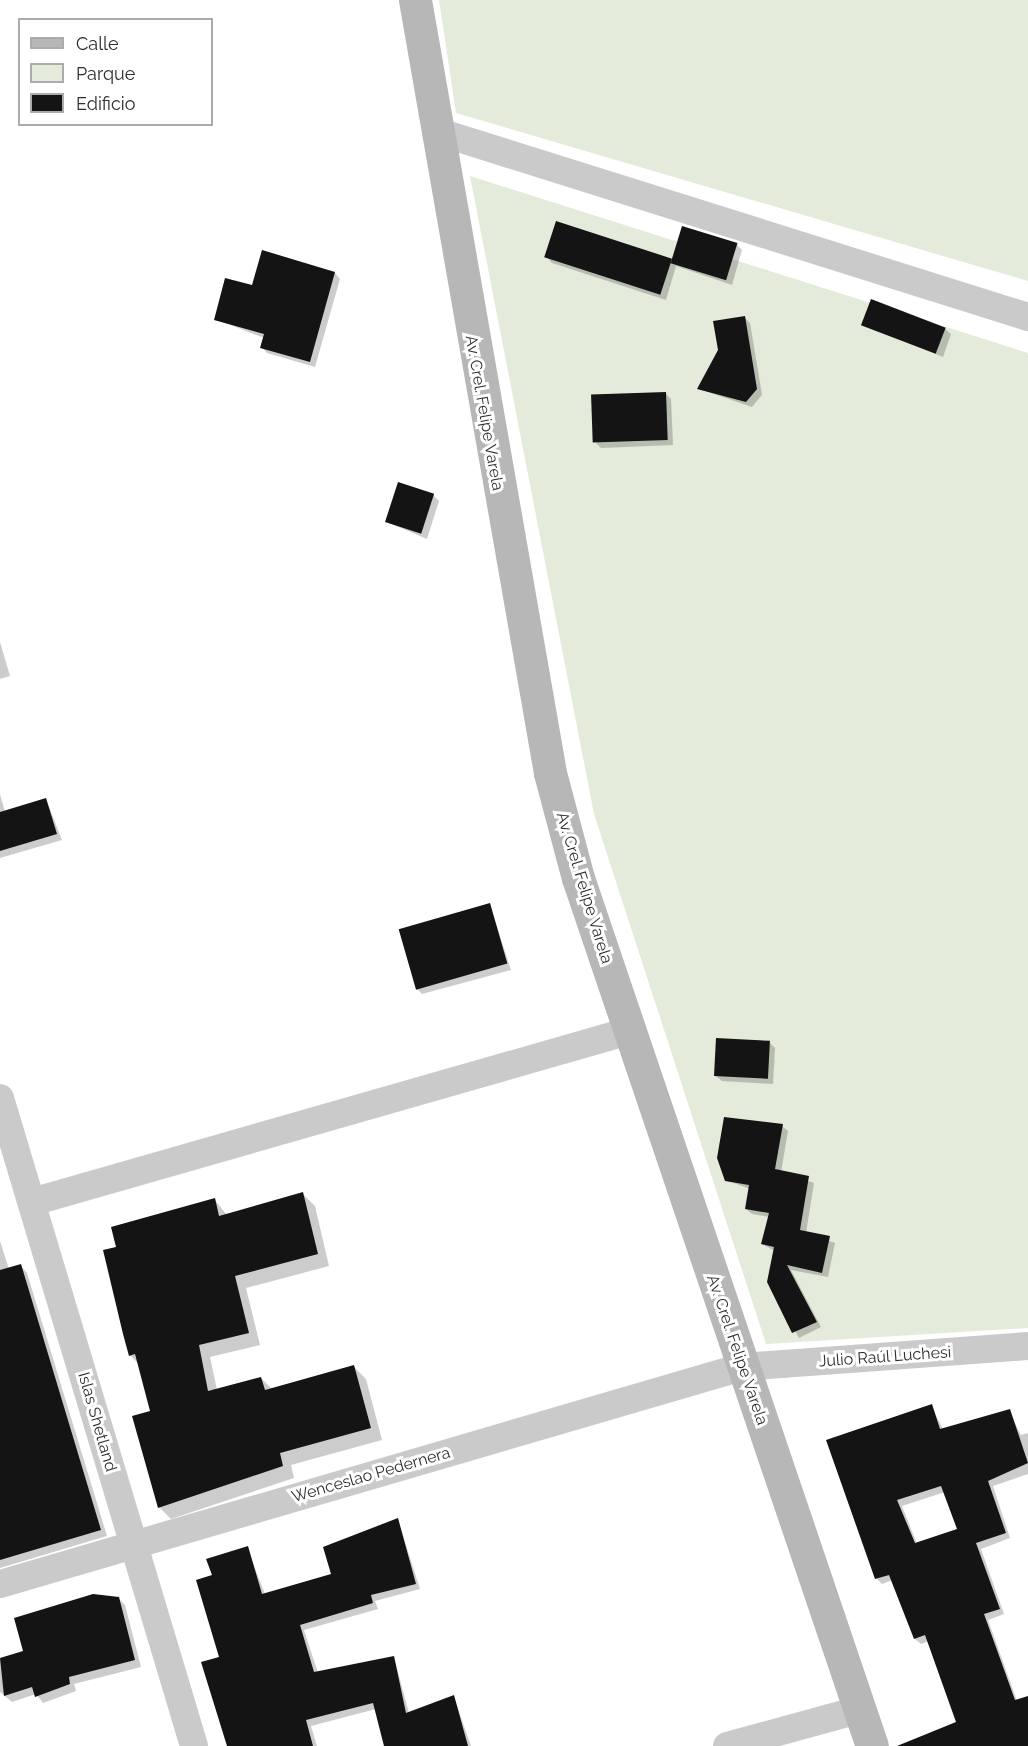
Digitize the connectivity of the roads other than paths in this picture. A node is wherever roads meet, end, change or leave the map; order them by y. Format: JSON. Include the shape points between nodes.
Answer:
{"nodes":[{"id":1,"x":415,"y":0,"type":"edge"},
{"id":2,"x":436,"y":131,"type":"junction"},
{"id":3,"x":1028,"y":317,"type":"edge"},
{"id":4,"x":629,"y":1031,"type":"junction"},
{"id":5,"x":0,"y":1098,"type":"edge"},
{"id":6,"x":33,"y":1202,"type":"junction"},
{"id":7,"x":1028,"y":1346,"type":"edge"},
{"id":8,"x":742,"y":1367,"type":"junction"},
{"id":9,"x":133,"y":1543,"type":"junction"},
{"id":10,"x":0,"y":1584,"type":"edge"},
{"id":11,"x":860,"y":1710,"type":"junction"},
{"id":12,"x":194,"y":1746,"type":"edge"},
{"id":13,"x":727,"y":1746,"type":"edge"},
{"id":14,"x":872,"y":1746,"type":"edge"}],
"edges":[{"from":1,"to":2,"type":"main road","name":"Av. Crel. Felipe Varela"},
{"from":2,"to":3,"type":"street"},
{"from":2,"to":4,"type":"main road","name":"Av. Crel. Felipe Varela","via":[[550,773],[578,878]]},
{"from":4,"to":6,"type":"street"},
{"from":4,"to":8,"type":"main road","name":"Av. Crel. Felipe Varela"},
{"from":5,"to":6,"type":"street","name":"Islas Shetland"},
{"from":6,"to":9,"type":"street","name":"Islas Shetland"},
{"from":7,"to":8,"type":"street","name":"Julio Raúl Luchesi"},
{"from":8,"to":9,"type":"street","name":"Wenceslao Pedernera"},
{"from":8,"to":11,"type":"main road","name":"Av. Crel. Felipe Varela"},
{"from":9,"to":10,"type":"street","name":"Wenceslao Pedernera"},
{"from":9,"to":12,"type":"street","name":"Islas Shetland"},
{"from":11,"to":13,"type":"street"},
{"from":11,"to":14,"type":"main road","name":"Av. Crel. Felipe Varela"}]}
